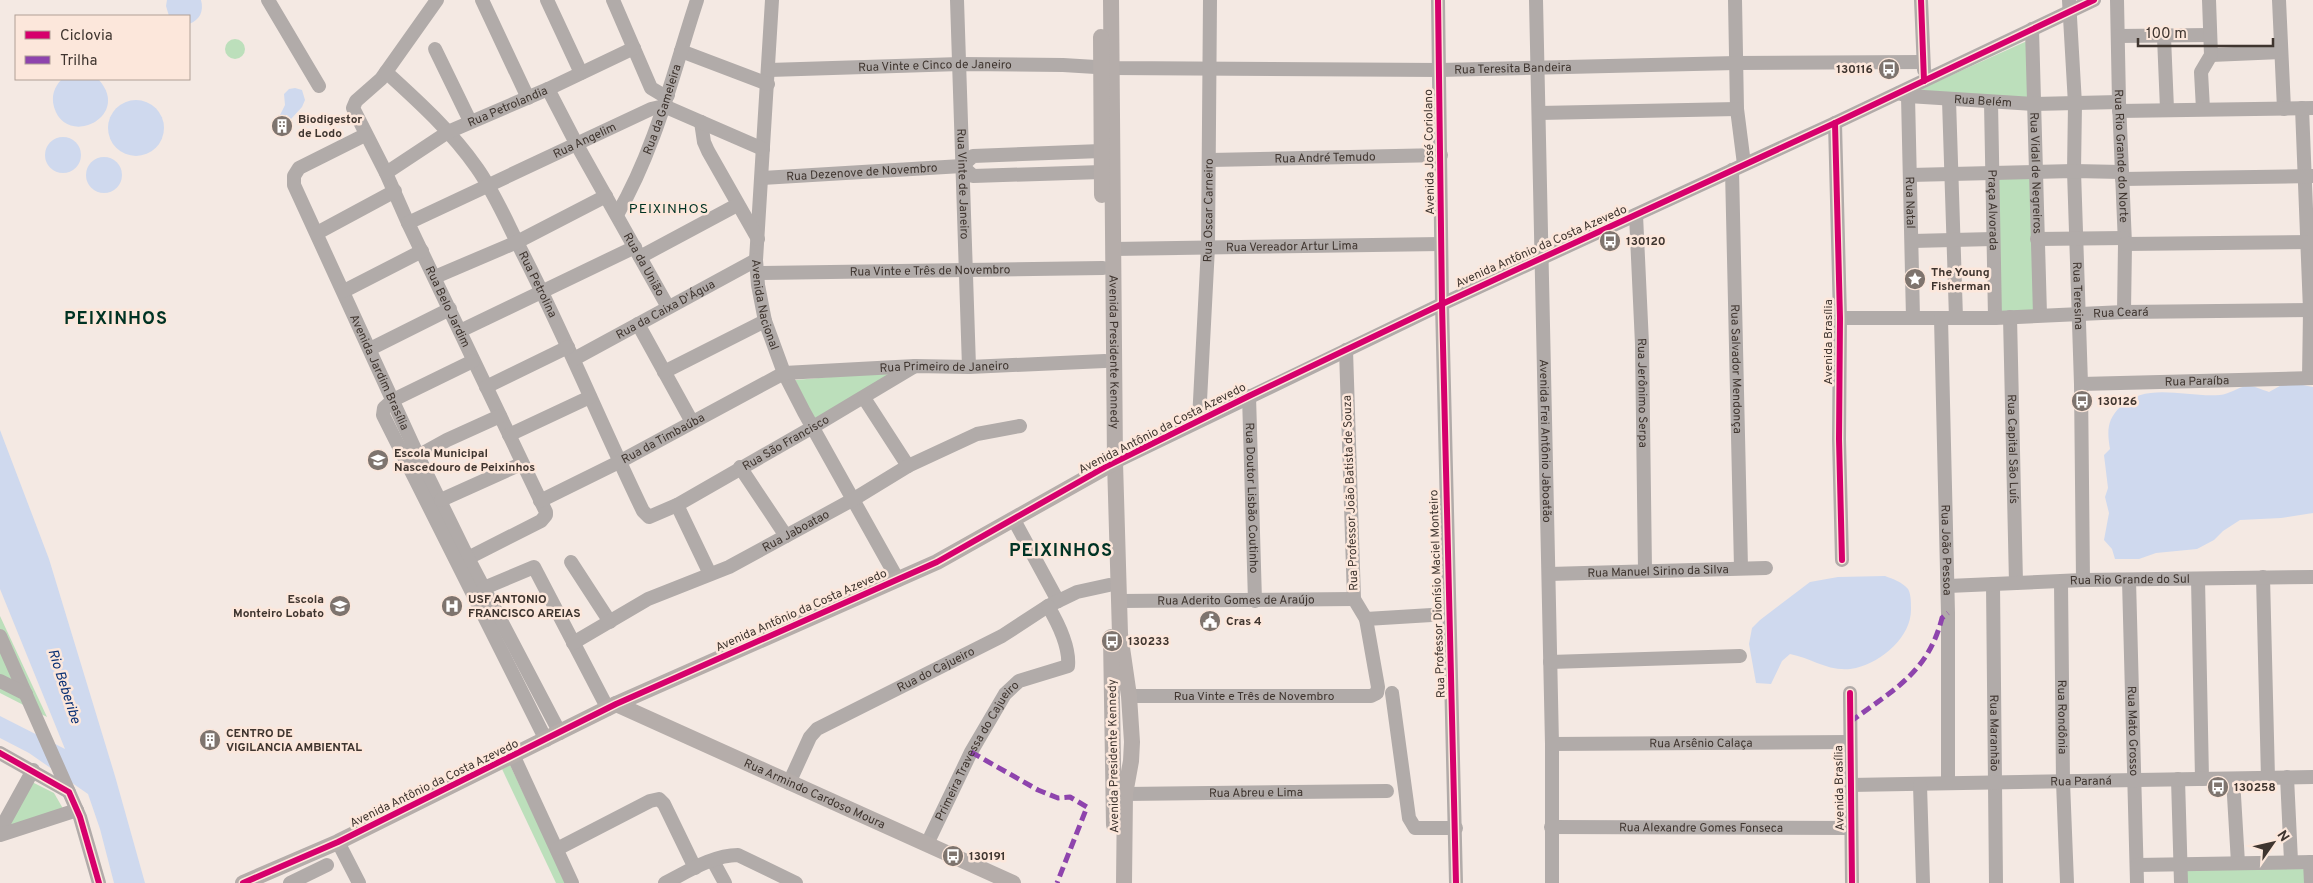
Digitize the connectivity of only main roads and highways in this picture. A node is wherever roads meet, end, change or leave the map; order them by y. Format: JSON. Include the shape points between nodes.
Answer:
{"nodes":[{"id":1,"x":1101,"y":0,"type":"edge"},
{"id":2,"x":1111,"y":0,"type":"edge"},
{"id":3,"x":1107,"y":68,"type":"junction"},
{"id":4,"x":1111,"y":464,"type":"junction"},
{"id":5,"x":652,"y":688,"type":"junction"},
{"id":6,"x":612,"y":707,"type":"junction"},
{"id":7,"x":655,"y":722,"type":"junction"},
{"id":8,"x":995,"y":880,"type":"edge"},
{"id":9,"x":243,"y":883,"type":"edge"},
{"id":10,"x":1013,"y":883,"type":"edge"},
{"id":11,"x":1116,"y":883,"type":"edge"},
{"id":12,"x":1124,"y":883,"type":"edge"}],
"edges":[{"from":1,"to":3,"type":"main road","name":"Avenida Presidente Kennedy"},
{"from":2,"to":3,"type":"main road","name":"Avenida Presidente Kennedy"},
{"from":3,"to":4,"type":"main road","name":"Avenida Presidente Kennedy","via":[[1113,249]]},
{"from":3,"to":4,"type":"main road","name":"Avenida Presidente Kennedy","via":[[1101,151],[1105,362]]},
{"from":4,"to":5,"type":"main road","name":"Avenida Antônio da Costa Azevedo","via":[[937,562]]},
{"from":4,"to":11,"type":"main road","name":"Avenida Presidente Kennedy","via":[[1109,585]]},
{"from":4,"to":12,"type":"main road","name":"Avenida Presidente Kennedy","via":[[1131,760],[1125,794]]},
{"from":5,"to":6,"type":"main road","name":"Avenida Antônio da Costa Azevedo"},
{"from":5,"to":7,"type":"main road","via":[[648,700]]},
{"from":6,"to":7,"type":"main road","name":"Rua Armindo Cardoso Moura"},
{"from":6,"to":9,"type":"main road","name":"Avenida Antônio da Costa Azevedo","via":[[338,842]]},
{"from":7,"to":8,"type":"main road","name":"Rua Armindo Cardoso Moura","via":[[927,844]]},
{"from":8,"to":10,"type":"main road","name":"Rua Armindo Cardoso Moura"}]}
